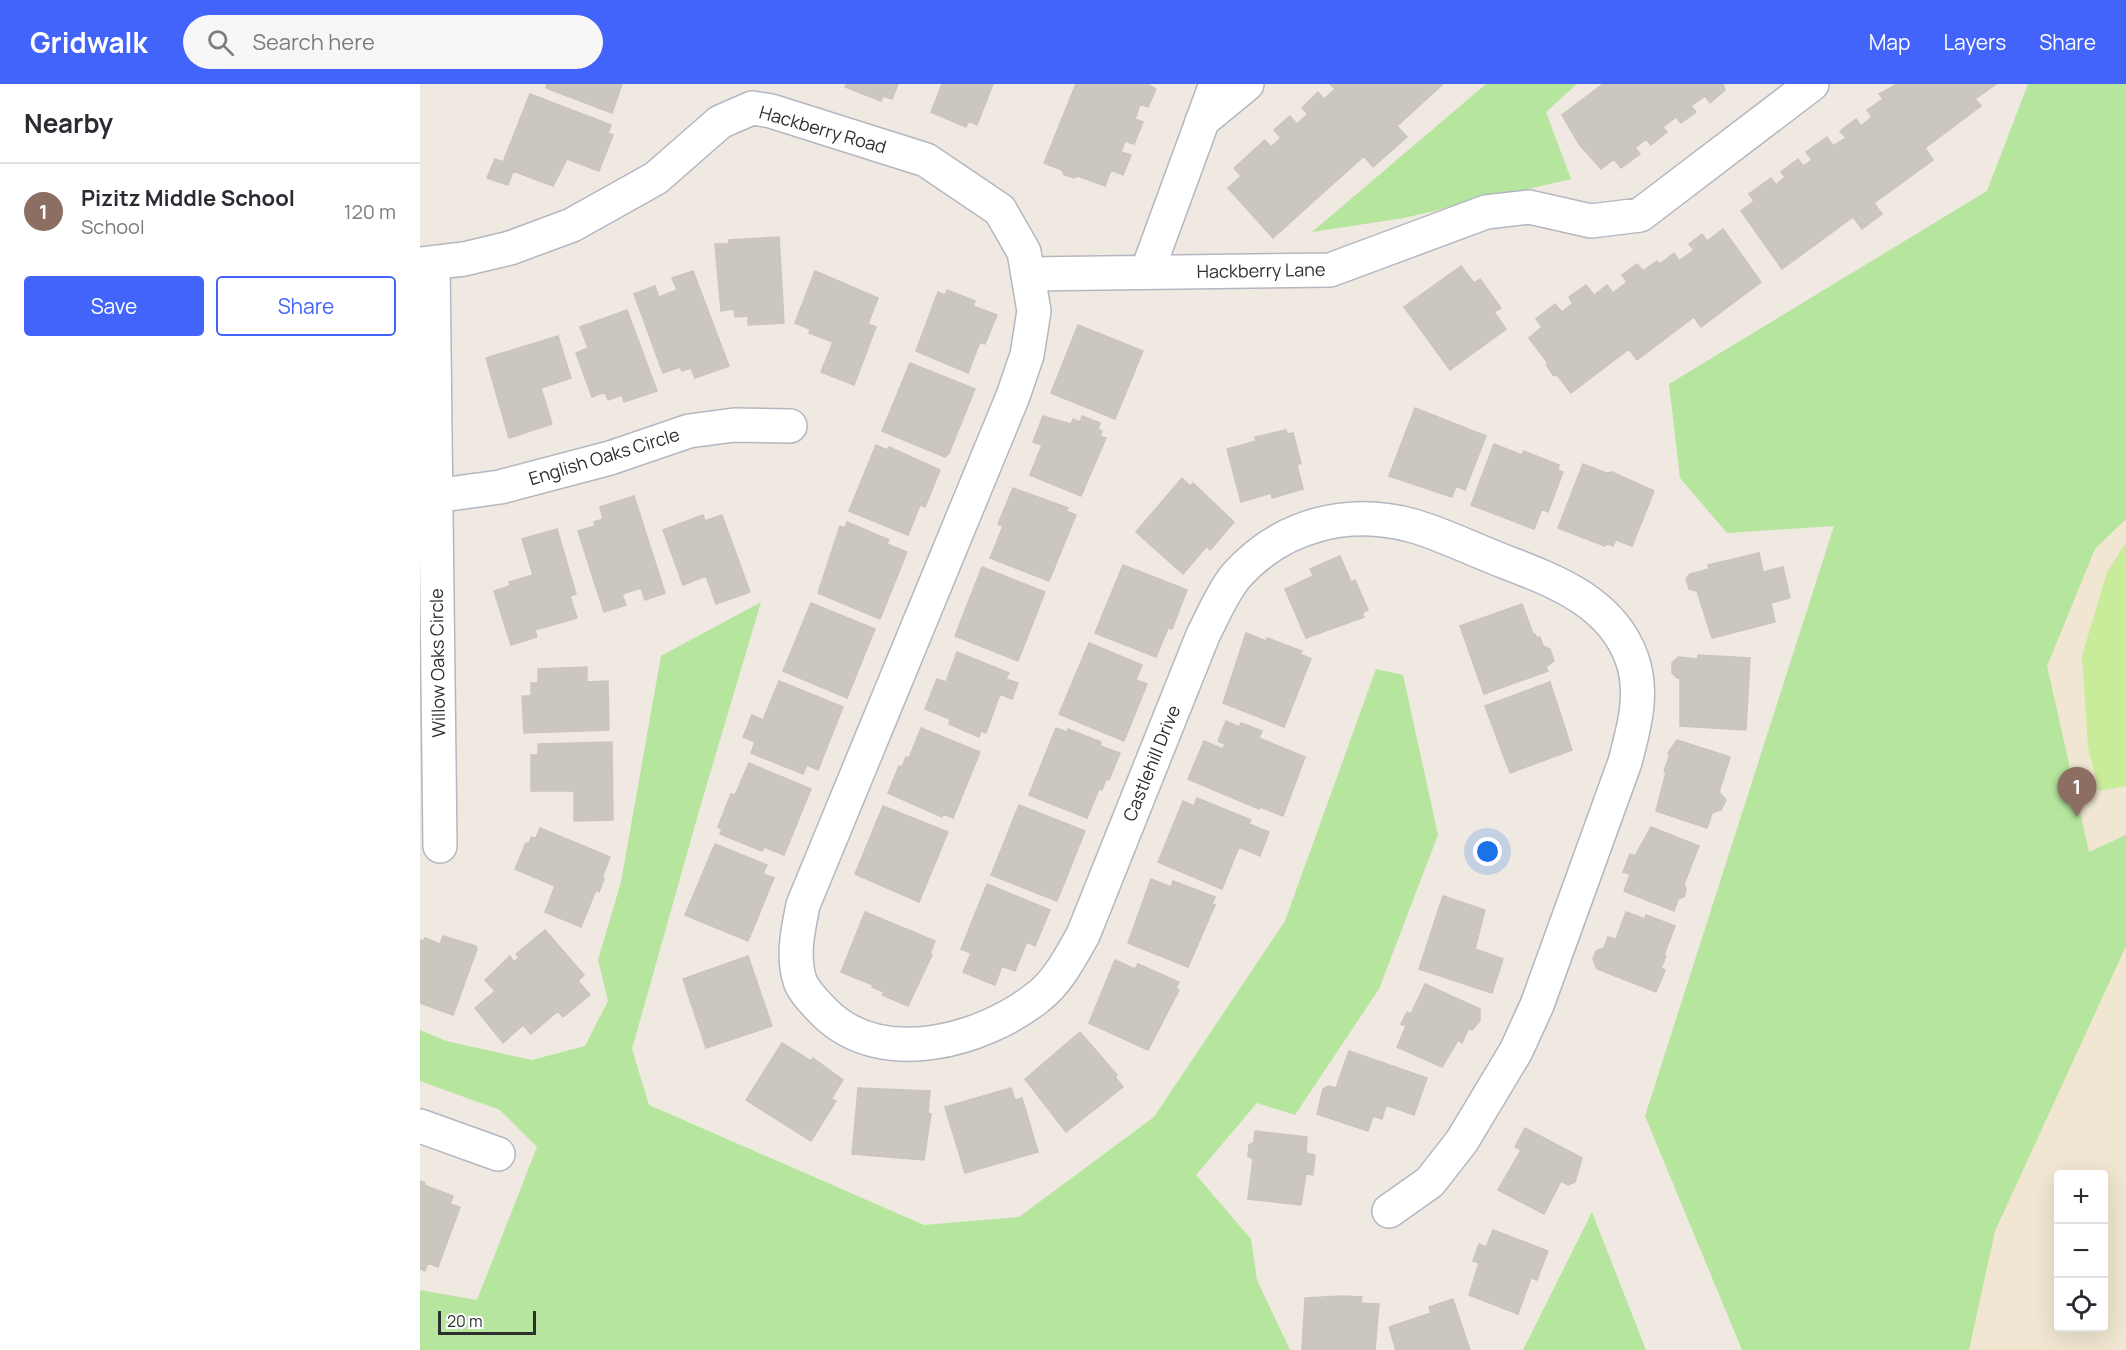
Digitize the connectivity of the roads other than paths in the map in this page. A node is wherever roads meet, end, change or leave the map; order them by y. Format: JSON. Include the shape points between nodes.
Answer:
{"nodes":[{"id":1,"x":1216,"y":84,"type":"edge"},
{"id":2,"x":1247,"y":84,"type":"edge"},
{"id":3,"x":1812,"y":84,"type":"edge"},
{"id":4,"x":747,"y":96,"type":"edge"},
{"id":5,"x":1202,"y":121,"type":"junction"},
{"id":6,"x":427,"y":264,"type":"edge"},
{"id":7,"x":1147,"y":273,"type":"junction"},
{"id":8,"x":1028,"y":274,"type":"junction"},
{"id":9,"x":790,"y":426,"type":"dead end"},
{"id":10,"x":427,"y":498,"type":"edge"},
{"id":11,"x":440,"y":846,"type":"dead end"},
{"id":12,"x":420,"y":1126,"type":"edge"},
{"id":13,"x":498,"y":1154,"type":"dead end"},
{"id":14,"x":1389,"y":1211,"type":"dead end"}],
"edges":[{"from":1,"to":5,"type":"street"},
{"from":2,"to":5,"type":"street"},
{"from":3,"to":7,"type":"street","name":"Hackberry Lane","via":[[1640,215],[1591,221],[1529,207],[1486,212],[1330,270]]},
{"from":4,"to":6,"type":"street","name":"Hackberry Road","via":[[656,178],[572,225],[510,248]]},
{"from":4,"to":8,"type":"street","name":"Hackberry Road","via":[[791,116],[926,160],[1000,210],[1024,252]]},
{"from":5,"to":7,"type":"street"},
{"from":6,"to":10,"type":"street","name":"Willow Oaks Circle"},
{"from":7,"to":8,"type":"street","name":"Hackberry Lane"},
{"from":8,"to":14,"type":"street","name":"Castlehill Drive","via":[[1034,311],[1027,355],[803,905],[796,957],[801,983],[838,1026],[863,1037],[893,1043],[919,1043],[980,1031],[1006,1020],[1041,996],[1066,965],[1083,934],[1203,635],[1235,578],[1258,554],[1287,535],[1319,523],[1353,518],[1415,527],[1574,590],[1600,610],[1620,634],[1633,660],[1638,689],[1636,721],[1625,762],[1537,1005],[1516,1051],[1462,1142],[1430,1182]]},
{"from":9,"to":10,"type":"street","name":"English Oaks Circle","via":[[734,425],[689,431],[610,458],[500,488]]},
{"from":10,"to":11,"type":"street","name":"Willow Oaks Circle"},
{"from":12,"to":13,"type":"street"}]}
